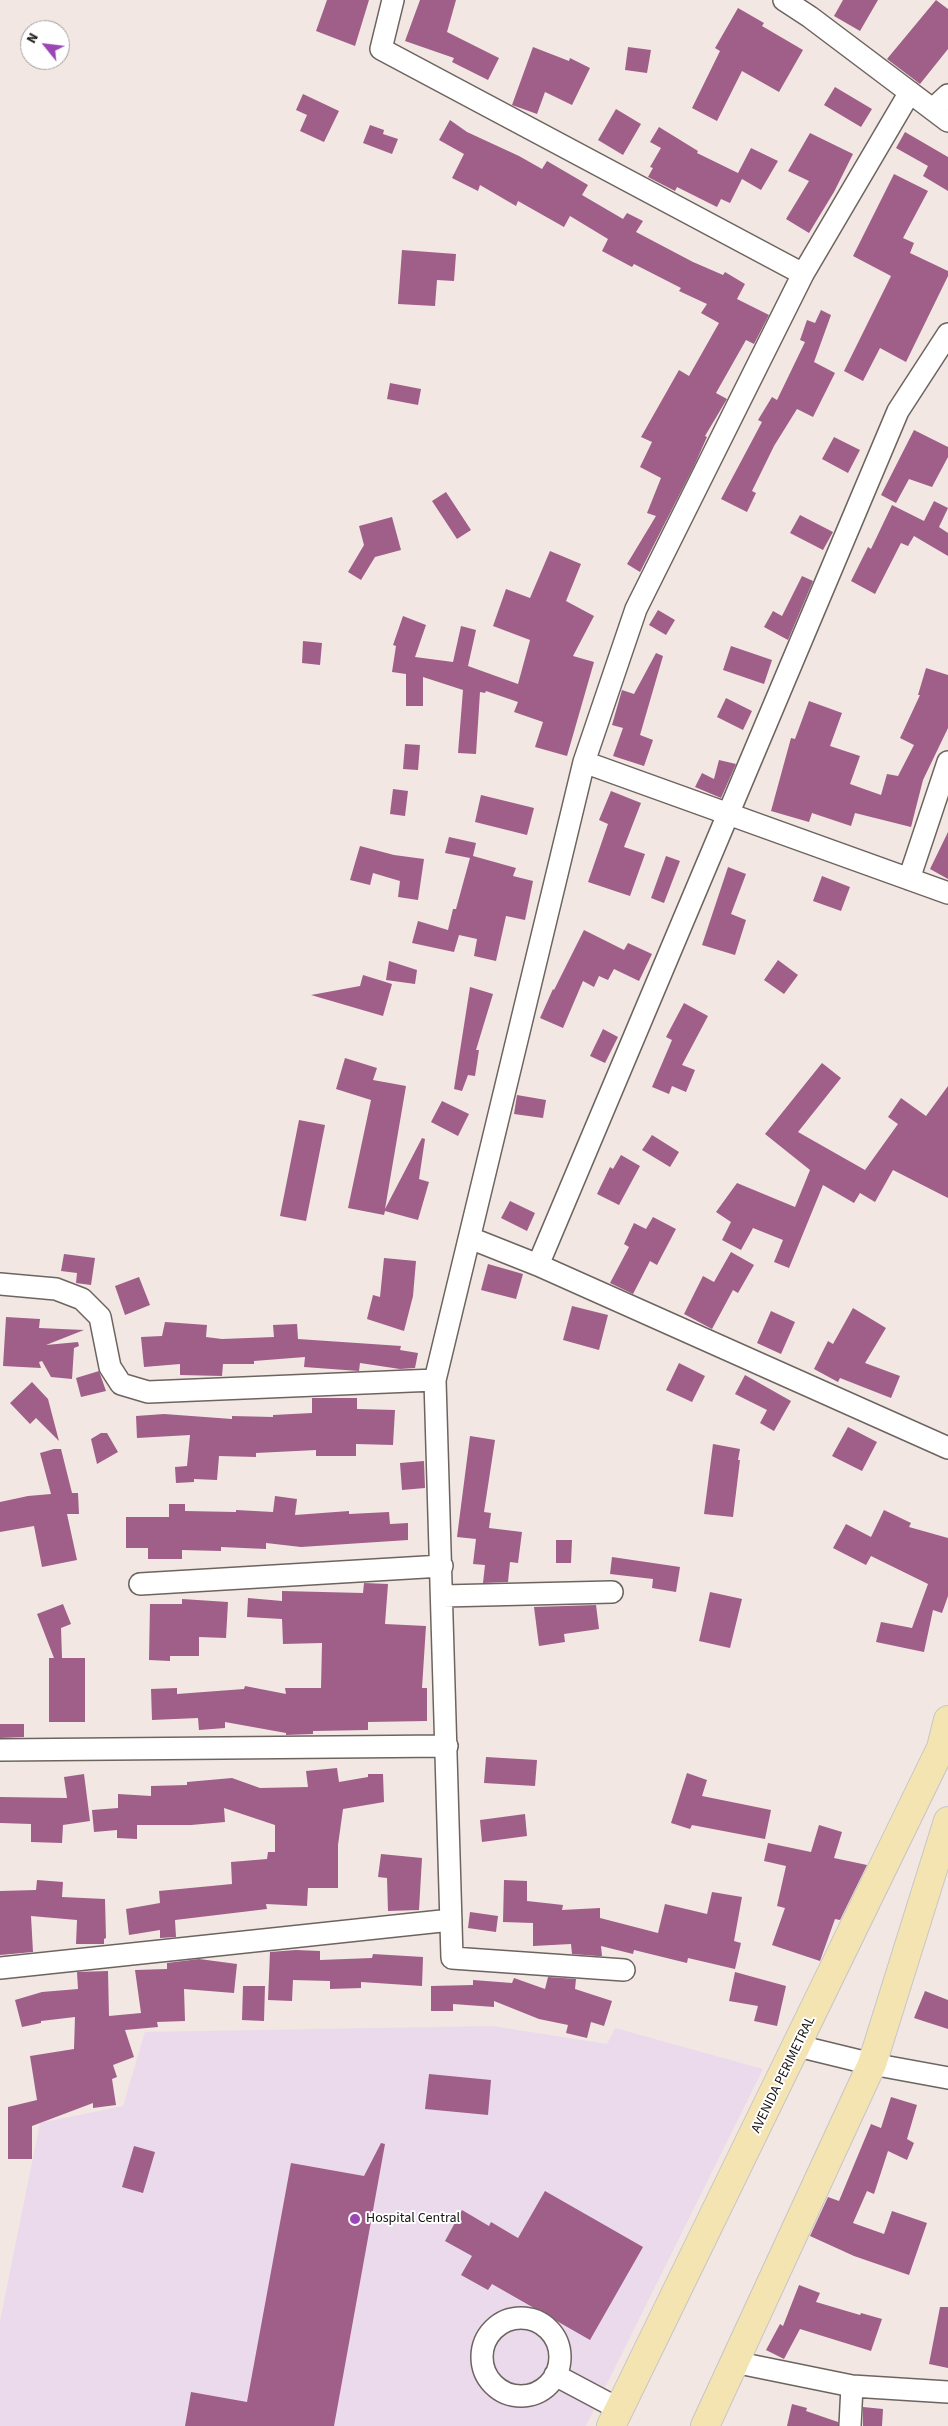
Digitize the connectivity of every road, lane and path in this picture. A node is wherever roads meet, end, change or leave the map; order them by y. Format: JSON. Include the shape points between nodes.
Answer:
{"nodes":[{"id":1,"x":393,"y":0,"type":"edge"},
{"id":2,"x":784,"y":0,"type":"edge"},
{"id":3,"x":812,"y":8,"type":"edge"},
{"id":4,"x":910,"y":92,"type":"junction"},
{"id":5,"x":943,"y":108,"type":"edge"},
{"id":6,"x":803,"y":274,"type":"junction"},
{"id":7,"x":948,"y":334,"type":"edge"},
{"id":8,"x":584,"y":762,"type":"junction"},
{"id":9,"x":948,"y":762,"type":"edge"},
{"id":10,"x":730,"y":813,"type":"junction"},
{"id":11,"x":909,"y":879,"type":"junction"},
{"id":12,"x":948,"y":893,"type":"edge"},
{"id":13,"x":470,"y":1238,"type":"junction"},
{"id":14,"x":538,"y":1265,"type":"junction"},
{"id":15,"x":0,"y":1284,"type":"edge"},
{"id":16,"x":435,"y":1380,"type":"junction"},
{"id":17,"x":948,"y":1448,"type":"edge"},
{"id":18,"x":442,"y":1566,"type":"junction"},
{"id":19,"x":140,"y":1584,"type":"dead end"},
{"id":20,"x":612,"y":1592,"type":"dead end"},
{"id":21,"x":443,"y":1596,"type":"junction"},
{"id":22,"x":948,"y":1720,"type":"edge"},
{"id":23,"x":448,"y":1746,"type":"junction"},
{"id":24,"x":0,"y":1750,"type":"edge"},
{"id":25,"x":948,"y":1821,"type":"edge"},
{"id":26,"x":451,"y":1920,"type":"junction"},
{"id":27,"x":0,"y":1968,"type":"edge"},
{"id":28,"x":624,"y":1970,"type":"dead end"},
{"id":29,"x":798,"y":2046,"type":"junction"},
{"id":30,"x":872,"y":2064,"type":"junction"},
{"id":31,"x":948,"y":2078,"type":"edge"},
{"id":32,"x":734,"y":2362,"type":"junction"},
{"id":33,"x":555,"y":2375,"type":"dead end"},
{"id":34,"x":852,"y":2386,"type":"junction"},
{"id":35,"x":948,"y":2392,"type":"edge"},
{"id":36,"x":615,"y":2418,"type":"edge"},
{"id":37,"x":705,"y":2426,"type":"edge"},
{"id":38,"x":850,"y":2426,"type":"edge"}],
"edges":[{"from":1,"to":6,"type":"street","via":[[381,49]]},
{"from":2,"to":3,"type":"street"},
{"from":3,"to":4,"type":"street"},
{"from":4,"to":5,"type":"street"},
{"from":4,"to":6,"type":"street"},
{"from":6,"to":8,"type":"street","via":[[636,609]]},
{"from":7,"to":10,"type":"street","via":[[898,412]]},
{"from":8,"to":10,"type":"street"},
{"from":8,"to":13,"type":"street"},
{"from":9,"to":11,"type":"street"},
{"from":10,"to":11,"type":"street"},
{"from":10,"to":14,"type":"street"},
{"from":11,"to":12,"type":"street"},
{"from":13,"to":14,"type":"street"},
{"from":13,"to":16,"type":"street"},
{"from":14,"to":17,"type":"street"},
{"from":15,"to":16,"type":"street","via":[[56,1289],[82,1299],[100,1318],[110,1367],[121,1384],[148,1392]]},
{"from":16,"to":18,"type":"street"},
{"from":18,"to":19,"type":"street"},
{"from":18,"to":21,"type":"street"},
{"from":20,"to":21,"type":"street"},
{"from":21,"to":23,"type":"street"},
{"from":22,"to":29,"type":"main road","name":"AVENIDA PERIMETRAL","via":[[941,1748]]},
{"from":23,"to":24,"type":"street"},
{"from":23,"to":26,"type":"street"},
{"from":25,"to":30,"type":"main road"},
{"from":26,"to":27,"type":"street"},
{"from":26,"to":28,"type":"street","via":[[452,1958]]},
{"from":29,"to":30,"type":"street"},
{"from":29,"to":36,"type":"main road","name":"AVENIDA PERIMETRAL"},
{"from":30,"to":31,"type":"street"},
{"from":30,"to":32,"type":"main road"},
{"from":32,"to":34,"type":"street"},
{"from":32,"to":37,"type":"main road"},
{"from":33,"to":36,"type":"street"},
{"from":34,"to":35,"type":"street"},
{"from":34,"to":38,"type":"street"}]}
